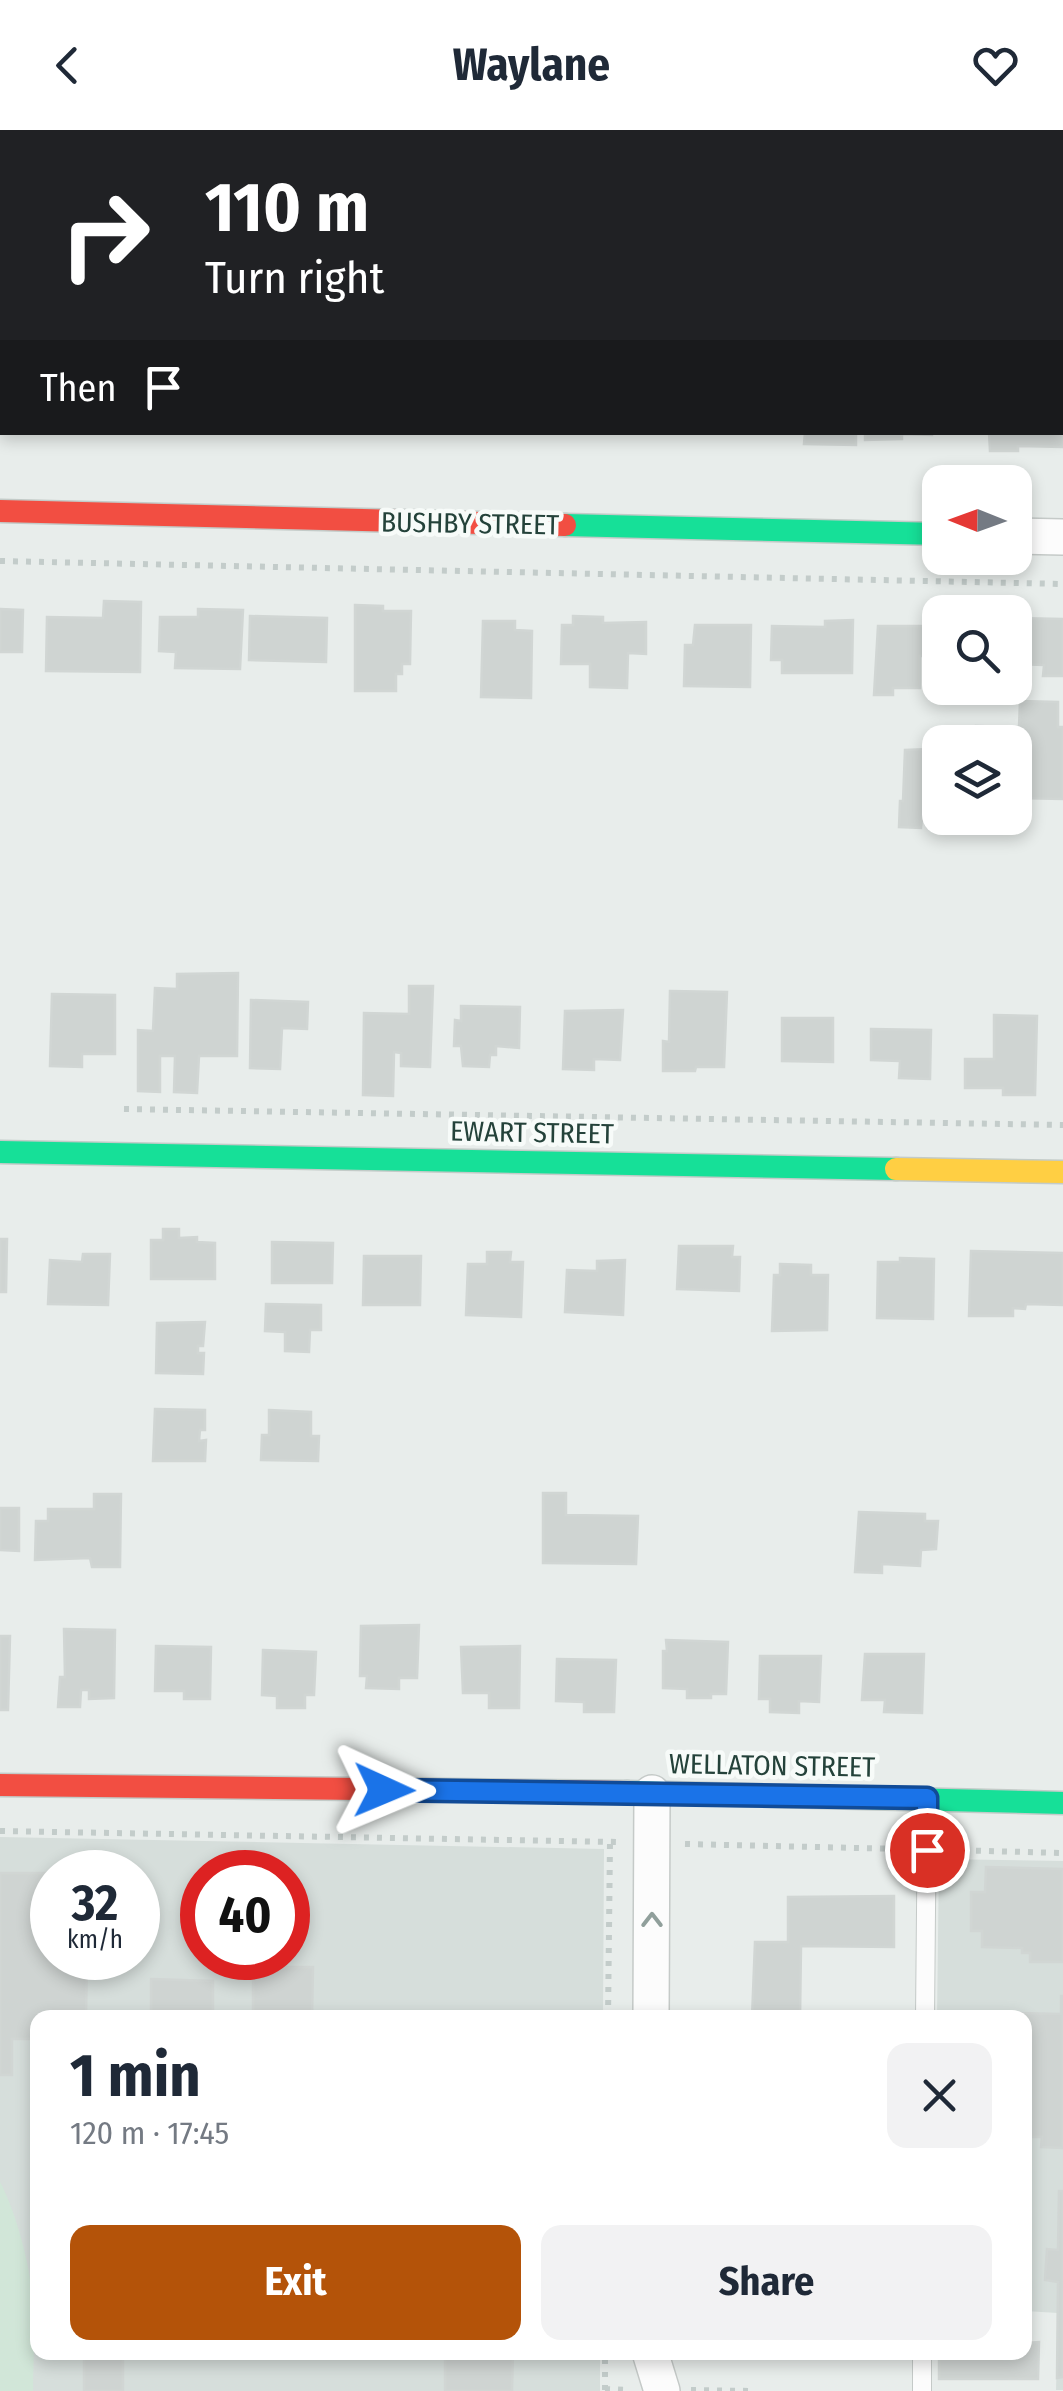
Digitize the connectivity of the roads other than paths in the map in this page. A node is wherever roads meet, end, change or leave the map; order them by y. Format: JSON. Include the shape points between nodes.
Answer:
{"nodes":[{"id":1,"x":0,"y":511,"type":"edge"},
{"id":2,"x":922,"y":534,"type":"edge"},
{"id":3,"x":1032,"y":536,"type":"edge"},
{"id":4,"x":1063,"y":537,"type":"edge"},
{"id":5,"x":0,"y":1152,"type":"edge"},
{"id":6,"x":1063,"y":1172,"type":"edge"},
{"id":7,"x":0,"y":1785,"type":"edge"},
{"id":8,"x":652,"y":1793,"type":"junction"},
{"id":9,"x":927,"y":1798,"type":"junction"},
{"id":10,"x":1063,"y":1803,"type":"edge"},
{"id":11,"x":651,"y":2010,"type":"edge"},
{"id":12,"x":925,"y":2010,"type":"edge"},
{"id":13,"x":653,"y":2360,"type":"edge"},
{"id":14,"x":922,"y":2360,"type":"edge"},
{"id":15,"x":662,"y":2390,"type":"edge"},
{"id":16,"x":922,"y":2391,"type":"edge"}],
"edges":[{"from":1,"to":2,"type":"street","name":"BUSHBY STREET"},
{"from":3,"to":4,"type":"street"},
{"from":5,"to":6,"type":"street","name":"EWART STREET"},
{"from":7,"to":8,"type":"street","name":"WELLATON STREET"},
{"from":8,"to":9,"type":"street","name":"WELLATON STREET"},
{"from":11,"to":8,"type":"street","one_way":true},
{"from":9,"to":10,"type":"street","name":"WELLATON STREET"},
{"from":9,"to":12,"type":"lane"},
{"from":13,"to":15,"type":"street"},
{"from":14,"to":16,"type":"lane"}]}
